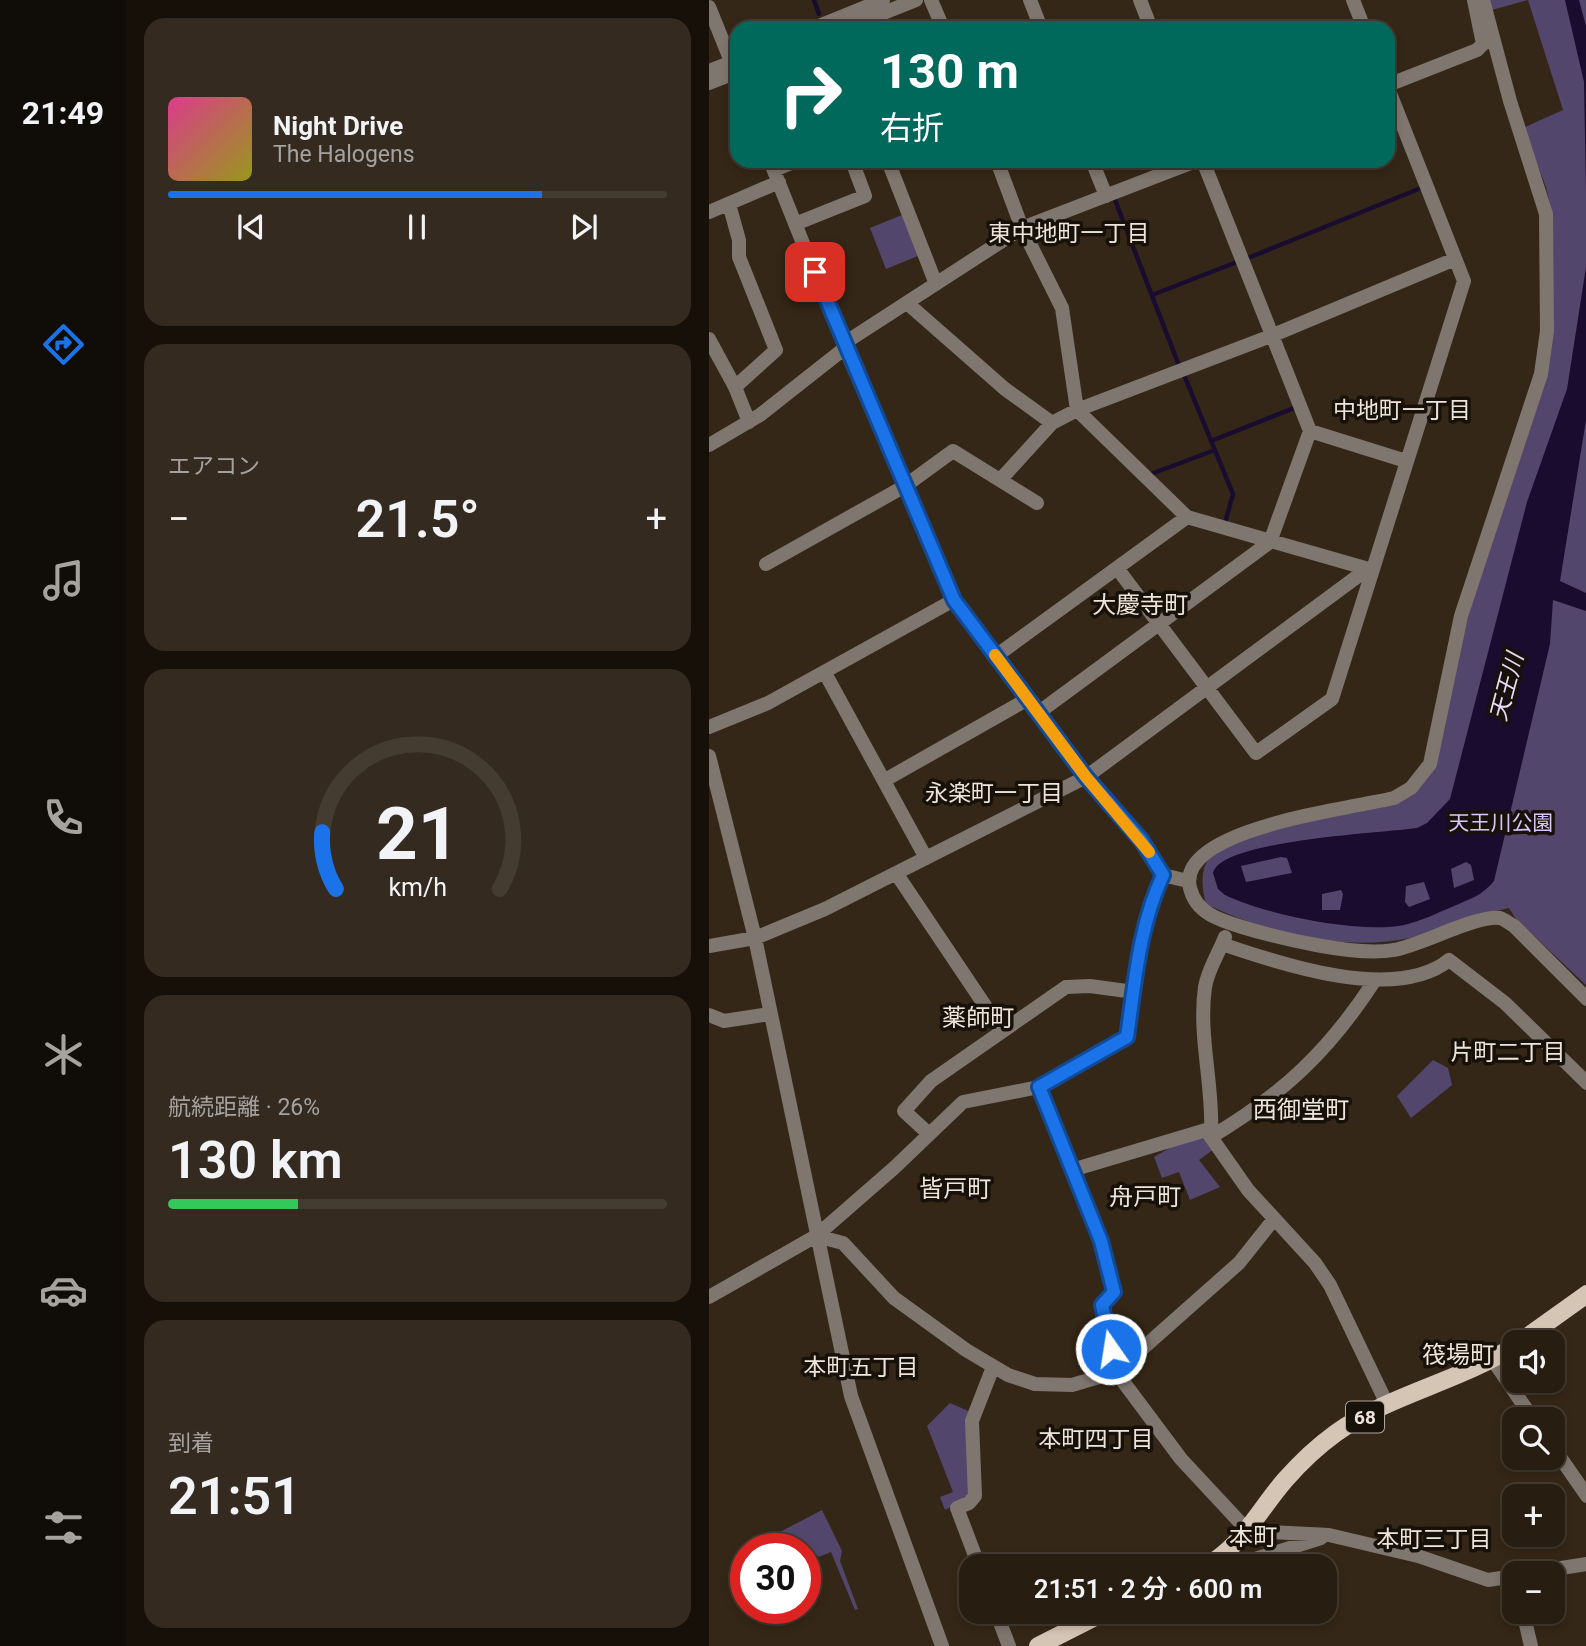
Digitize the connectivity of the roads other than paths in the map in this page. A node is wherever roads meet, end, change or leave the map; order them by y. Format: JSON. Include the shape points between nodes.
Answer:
{"nodes":[{"id":1,"x":883,"y":0,"type":"edge"},
{"id":2,"x":916,"y":0,"type":"edge"},
{"id":3,"x":931,"y":0,"type":"edge"},
{"id":4,"x":1030,"y":0,"type":"edge"},
{"id":5,"x":1140,"y":0,"type":"edge"},
{"id":6,"x":1353,"y":0,"type":"edge"},
{"id":7,"x":1474,"y":0,"type":"edge"},
{"id":8,"x":1483,"y":0,"type":"edge"},
{"id":9,"x":709,"y":7,"type":"edge"},
{"id":10,"x":831,"y":21,"type":"edge"},
{"id":11,"x":864,"y":21,"type":"edge"},
{"id":12,"x":940,"y":21,"type":"edge"},
{"id":13,"x":1038,"y":21,"type":"edge"},
{"id":14,"x":1148,"y":21,"type":"edge"},
{"id":15,"x":1361,"y":21,"type":"edge"},
{"id":16,"x":730,"y":57,"type":"edge"},
{"id":17,"x":730,"y":69,"type":"edge"},
{"id":18,"x":709,"y":71,"type":"edge"},
{"id":19,"x":730,"y":72,"type":"edge"},
{"id":20,"x":709,"y":83,"type":"edge"},
{"id":21,"x":1395,"y":83,"type":"edge"},
{"id":22,"x":1395,"y":104,"type":"edge"},
{"id":23,"x":855,"y":168,"type":"edge"},
{"id":24,"x":890,"y":168,"type":"edge"},
{"id":25,"x":1000,"y":168,"type":"edge"},
{"id":26,"x":1095,"y":168,"type":"edge"},
{"id":27,"x":1178,"y":168,"type":"edge"},
{"id":28,"x":1206,"y":168,"type":"edge"},
{"id":29,"x":774,"y":171,"type":"edge"},
{"id":30,"x":1106,"y":196,"type":"junction"},
{"id":31,"x":729,"y":204,"type":"junction"},
{"id":32,"x":709,"y":212,"type":"edge"},
{"id":33,"x":795,"y":224,"type":"junction"},
{"id":34,"x":1022,"y":228,"type":"junction"},
{"id":35,"x":1455,"y":259,"type":"junction"},
{"id":36,"x":936,"y":284,"type":"junction"},
{"id":37,"x":907,"y":303,"type":"junction"},
{"id":38,"x":1271,"y":336,"type":"junction"},
{"id":39,"x":709,"y":339,"type":"edge"},
{"id":40,"x":844,"y":346,"type":"junction"},
{"id":41,"x":735,"y":387,"type":"junction"},
{"id":42,"x":1077,"y":410,"type":"junction"},
{"id":43,"x":749,"y":422,"type":"junction"},
{"id":44,"x":1052,"y":423,"type":"junction"},
{"id":45,"x":1310,"y":431,"type":"junction"},
{"id":46,"x":709,"y":445,"type":"edge"},
{"id":47,"x":1406,"y":461,"type":"junction"},
{"id":48,"x":1001,"y":479,"type":"junction"},
{"id":49,"x":905,"y":486,"type":"junction"},
{"id":50,"x":1037,"y":503,"type":"dead end"},
{"id":51,"x":1187,"y":517,"type":"junction"},
{"id":52,"x":1270,"y":542,"type":"junction"},
{"id":53,"x":766,"y":565,"type":"dead end"},
{"id":54,"x":1117,"y":568,"type":"junction"},
{"id":55,"x":1372,"y":570,"type":"junction"},
{"id":56,"x":954,"y":600,"type":"junction"},
{"id":57,"x":1159,"y":624,"type":"junction"},
{"id":58,"x":996,"y":656,"type":"junction"},
{"id":59,"x":825,"y":673,"type":"junction"},
{"id":60,"x":1207,"y":688,"type":"junction"},
{"id":61,"x":1028,"y":699,"type":"junction"},
{"id":62,"x":1038,"y":713,"type":"junction"},
{"id":63,"x":709,"y":727,"type":"edge"},
{"id":64,"x":709,"y":756,"type":"edge"},
{"id":65,"x":1086,"y":777,"type":"junction"},
{"id":66,"x":885,"y":780,"type":"junction"},
{"id":67,"x":926,"y":858,"type":"junction"},
{"id":68,"x":896,"y":873,"type":"junction"},
{"id":69,"x":1163,"y":875,"type":"junction"},
{"id":70,"x":1188,"y":881,"type":"junction"},
{"id":71,"x":1230,"y":923,"type":"junction"},
{"id":72,"x":755,"y":938,"type":"junction"},
{"id":73,"x":1435,"y":938,"type":"junction"},
{"id":74,"x":1222,"y":944,"type":"junction"},
{"id":75,"x":709,"y":946,"type":"edge"},
{"id":76,"x":1449,"y":960,"type":"junction"},
{"id":77,"x":1375,"y":980,"type":"junction"},
{"id":78,"x":1134,"y":992,"type":"junction"},
{"id":79,"x":1586,"y":999,"type":"edge"},
{"id":80,"x":770,"y":1014,"type":"junction"},
{"id":81,"x":709,"y":1015,"type":"edge"},
{"id":82,"x":1002,"y":1031,"type":"junction"},
{"id":83,"x":1586,"y":1083,"type":"edge"},
{"id":84,"x":1039,"y":1087,"type":"junction"},
{"id":85,"x":929,"y":1134,"type":"junction"},
{"id":86,"x":1211,"y":1137,"type":"junction"},
{"id":87,"x":1072,"y":1170,"type":"junction"},
{"id":88,"x":1274,"y":1219,"type":"junction"},
{"id":89,"x":816,"y":1236,"type":"junction"},
{"id":90,"x":1586,"y":1294,"type":"edge"},
{"id":91,"x":709,"y":1297,"type":"edge"},
{"id":92,"x":1536,"y":1330,"type":"edge"},
{"id":93,"x":1502,"y":1354,"type":"edge"},
{"id":94,"x":1493,"y":1360,"type":"junction"},
{"id":95,"x":993,"y":1367,"type":"junction"},
{"id":96,"x":1116,"y":1372,"type":"junction"},
{"id":97,"x":1387,"y":1405,"type":"junction"},
{"id":98,"x":1525,"y":1407,"type":"edge"},
{"id":99,"x":1565,"y":1465,"type":"edge"},
{"id":100,"x":1586,"y":1496,"type":"edge"},
{"id":101,"x":1248,"y":1531,"type":"junction"},
{"id":102,"x":1329,"y":1535,"type":"junction"},
{"id":103,"x":974,"y":1554,"type":"edge"},
{"id":104,"x":1225,"y":1554,"type":"edge"},
{"id":105,"x":1270,"y":1554,"type":"edge"},
{"id":106,"x":1586,"y":1564,"type":"edge"},
{"id":107,"x":1565,"y":1567,"type":"edge"},
{"id":108,"x":1502,"y":1578,"type":"edge"},
{"id":109,"x":1001,"y":1624,"type":"edge"},
{"id":110,"x":1081,"y":1624,"type":"edge"},
{"id":111,"x":1526,"y":1624,"type":"edge"},
{"id":112,"x":942,"y":1646,"type":"edge"},
{"id":113,"x":1009,"y":1646,"type":"edge"},
{"id":114,"x":1038,"y":1646,"type":"edge"},
{"id":115,"x":1531,"y":1646,"type":"edge"}],
"edges":[{"from":1,"to":10,"type":"street"},
{"from":2,"to":11,"type":"street"},
{"from":3,"to":12,"type":"street"},
{"from":4,"to":13,"type":"street"},
{"from":5,"to":14,"type":"street"},
{"from":6,"to":15,"type":"street"},
{"from":7,"to":21,"type":"street","via":[[1483,44]]},
{"from":8,"to":70,"type":"street","via":[[1546,214],[1547,331],[1541,374],[1461,616],[1430,764],[1411,788],[1394,798],[1232,835],[1197,861]]},
{"from":9,"to":16,"type":"street"},
{"from":17,"to":18,"type":"street"},
{"from":19,"to":20,"type":"street"},
{"from":22,"to":35,"type":"street"},
{"from":23,"to":33,"type":"street","via":[[865,196]]},
{"from":24,"to":36,"type":"street"},
{"from":25,"to":34,"type":"street"},
{"from":26,"to":30,"type":"street"},
{"from":27,"to":30,"type":"street"},
{"from":28,"to":38,"type":"street"},
{"from":29,"to":31,"type":"street"},
{"from":29,"to":33,"type":"street"},
{"from":30,"to":34,"type":"street"},
{"from":31,"to":32,"type":"street"},
{"from":31,"to":41,"type":"street","via":[[739,257],[776,350]]},
{"from":33,"to":40,"type":"street"},
{"from":34,"to":36,"type":"street"},
{"from":34,"to":42,"type":"street","via":[[1062,308]]},
{"from":35,"to":38,"type":"street"},
{"from":35,"to":47,"type":"street","via":[[1464,281]]},
{"from":36,"to":37,"type":"street"},
{"from":37,"to":40,"type":"street"},
{"from":37,"to":44,"type":"street","via":[[1005,389]]},
{"from":38,"to":42,"type":"street"},
{"from":38,"to":45,"type":"street"},
{"from":39,"to":41,"type":"street"},
{"from":40,"to":43,"type":"street"},
{"from":40,"to":49,"type":"street"},
{"from":41,"to":43,"type":"street"},
{"from":42,"to":44,"type":"street"},
{"from":42,"to":51,"type":"street"},
{"from":43,"to":46,"type":"street"},
{"from":44,"to":48,"type":"street"},
{"from":45,"to":47,"type":"street"},
{"from":45,"to":52,"type":"street"},
{"from":47,"to":55,"type":"street"},
{"from":48,"to":49,"type":"street","via":[[953,451]]},
{"from":48,"to":50,"type":"street"},
{"from":49,"to":53,"type":"street"},
{"from":49,"to":56,"type":"street"},
{"from":51,"to":52,"type":"street"},
{"from":51,"to":54,"type":"street"},
{"from":52,"to":55,"type":"street"},
{"from":52,"to":57,"type":"street"},
{"from":54,"to":57,"type":"street"},
{"from":54,"to":58,"type":"street"},
{"from":55,"to":60,"type":"street"},
{"from":55,"to":60,"type":"street","via":[[1332,699],[1256,754]]},
{"from":56,"to":58,"type":"street"},
{"from":56,"to":59,"type":"street"},
{"from":57,"to":60,"type":"street"},
{"from":57,"to":62,"type":"street"},
{"from":58,"to":61,"type":"street"},
{"from":59,"to":63,"type":"street","via":[[768,704]]},
{"from":59,"to":66,"type":"street"},
{"from":60,"to":65,"type":"street"},
{"from":61,"to":62,"type":"street"},
{"from":61,"to":66,"type":"street"},
{"from":62,"to":65,"type":"street"},
{"from":64,"to":72,"type":"street"},
{"from":65,"to":67,"type":"street"},
{"from":65,"to":69,"type":"street","via":[[1142,841]]},
{"from":66,"to":67,"type":"street"},
{"from":67,"to":68,"type":"street"},
{"from":68,"to":72,"type":"street"},
{"from":68,"to":82,"type":"street"},
{"from":69,"to":70,"type":"street"},
{"from":69,"to":78,"type":"street","via":[[1150,901]]},
{"from":70,"to":71,"type":"street","via":[[1204,912]]},
{"from":71,"to":73,"type":"street","via":[[1364,950],[1391,951]]},
{"from":71,"to":74,"type":"street"},
{"from":72,"to":75,"type":"street"},
{"from":72,"to":80,"type":"street"},
{"from":73,"to":76,"type":"street"},
{"from":73,"to":79,"type":"street","via":[[1468,924],[1499,918],[1514,926]]},
{"from":74,"to":77,"type":"street","via":[[1286,964]]},
{"from":74,"to":86,"type":"street","via":[[1205,989]]},
{"from":76,"to":77,"type":"street","via":[[1420,975]]},
{"from":76,"to":83,"type":"street","via":[[1505,1003]]},
{"from":77,"to":86,"type":"street","via":[[1329,1042],[1280,1092]]},
{"from":78,"to":82,"type":"street","via":[[1066,987]]},
{"from":78,"to":84,"type":"street","via":[[1127,1037]]},
{"from":80,"to":81,"type":"street","via":[[724,1021]]},
{"from":80,"to":89,"type":"street"},
{"from":82,"to":85,"type":"street","via":[[931,1081],[904,1111]]},
{"from":84,"to":85,"type":"street","via":[[963,1102]]},
{"from":84,"to":87,"type":"street"},
{"from":85,"to":89,"type":"street"},
{"from":86,"to":87,"type":"street","via":[[1206,1130]]},
{"from":86,"to":88,"type":"street"},
{"from":87,"to":96,"type":"street","via":[[1101,1241],[1114,1292],[1102,1305]]},
{"from":88,"to":96,"type":"street","via":[[1239,1263]]},
{"from":88,"to":97,"type":"street","via":[[1330,1285]]},
{"from":89,"to":91,"type":"street"},
{"from":89,"to":95,"type":"street","via":[[843,1243],[894,1298]]},
{"from":89,"to":112,"type":"street","via":[[851,1396]]},
{"from":90,"to":92,"type":"main road"},
{"from":93,"to":94,"type":"main road","number":"68"},
{"from":94,"to":97,"type":"main road","number":"68"},
{"from":94,"to":98,"type":"street"},
{"from":95,"to":96,"type":"street","via":[[1035,1384],[1072,1385]]},
{"from":95,"to":103,"type":"street","via":[[972,1421],[975,1496],[957,1508]]},
{"from":96,"to":101,"type":"street","via":[[1181,1459]]},
{"from":97,"to":101,"type":"main road","number":"68","via":[[1336,1432],[1305,1460]]},
{"from":99,"to":100,"type":"street"},
{"from":101,"to":102,"type":"street"},
{"from":101,"to":104,"type":"main road","number":"68"},
{"from":102,"to":105,"type":"street"},
{"from":102,"to":108,"type":"street","via":[[1418,1556],[1488,1580]]},
{"from":106,"to":107,"type":"street"},
{"from":109,"to":113,"type":"street"},
{"from":110,"to":114,"type":"main road"},
{"from":111,"to":115,"type":"street"}]}
